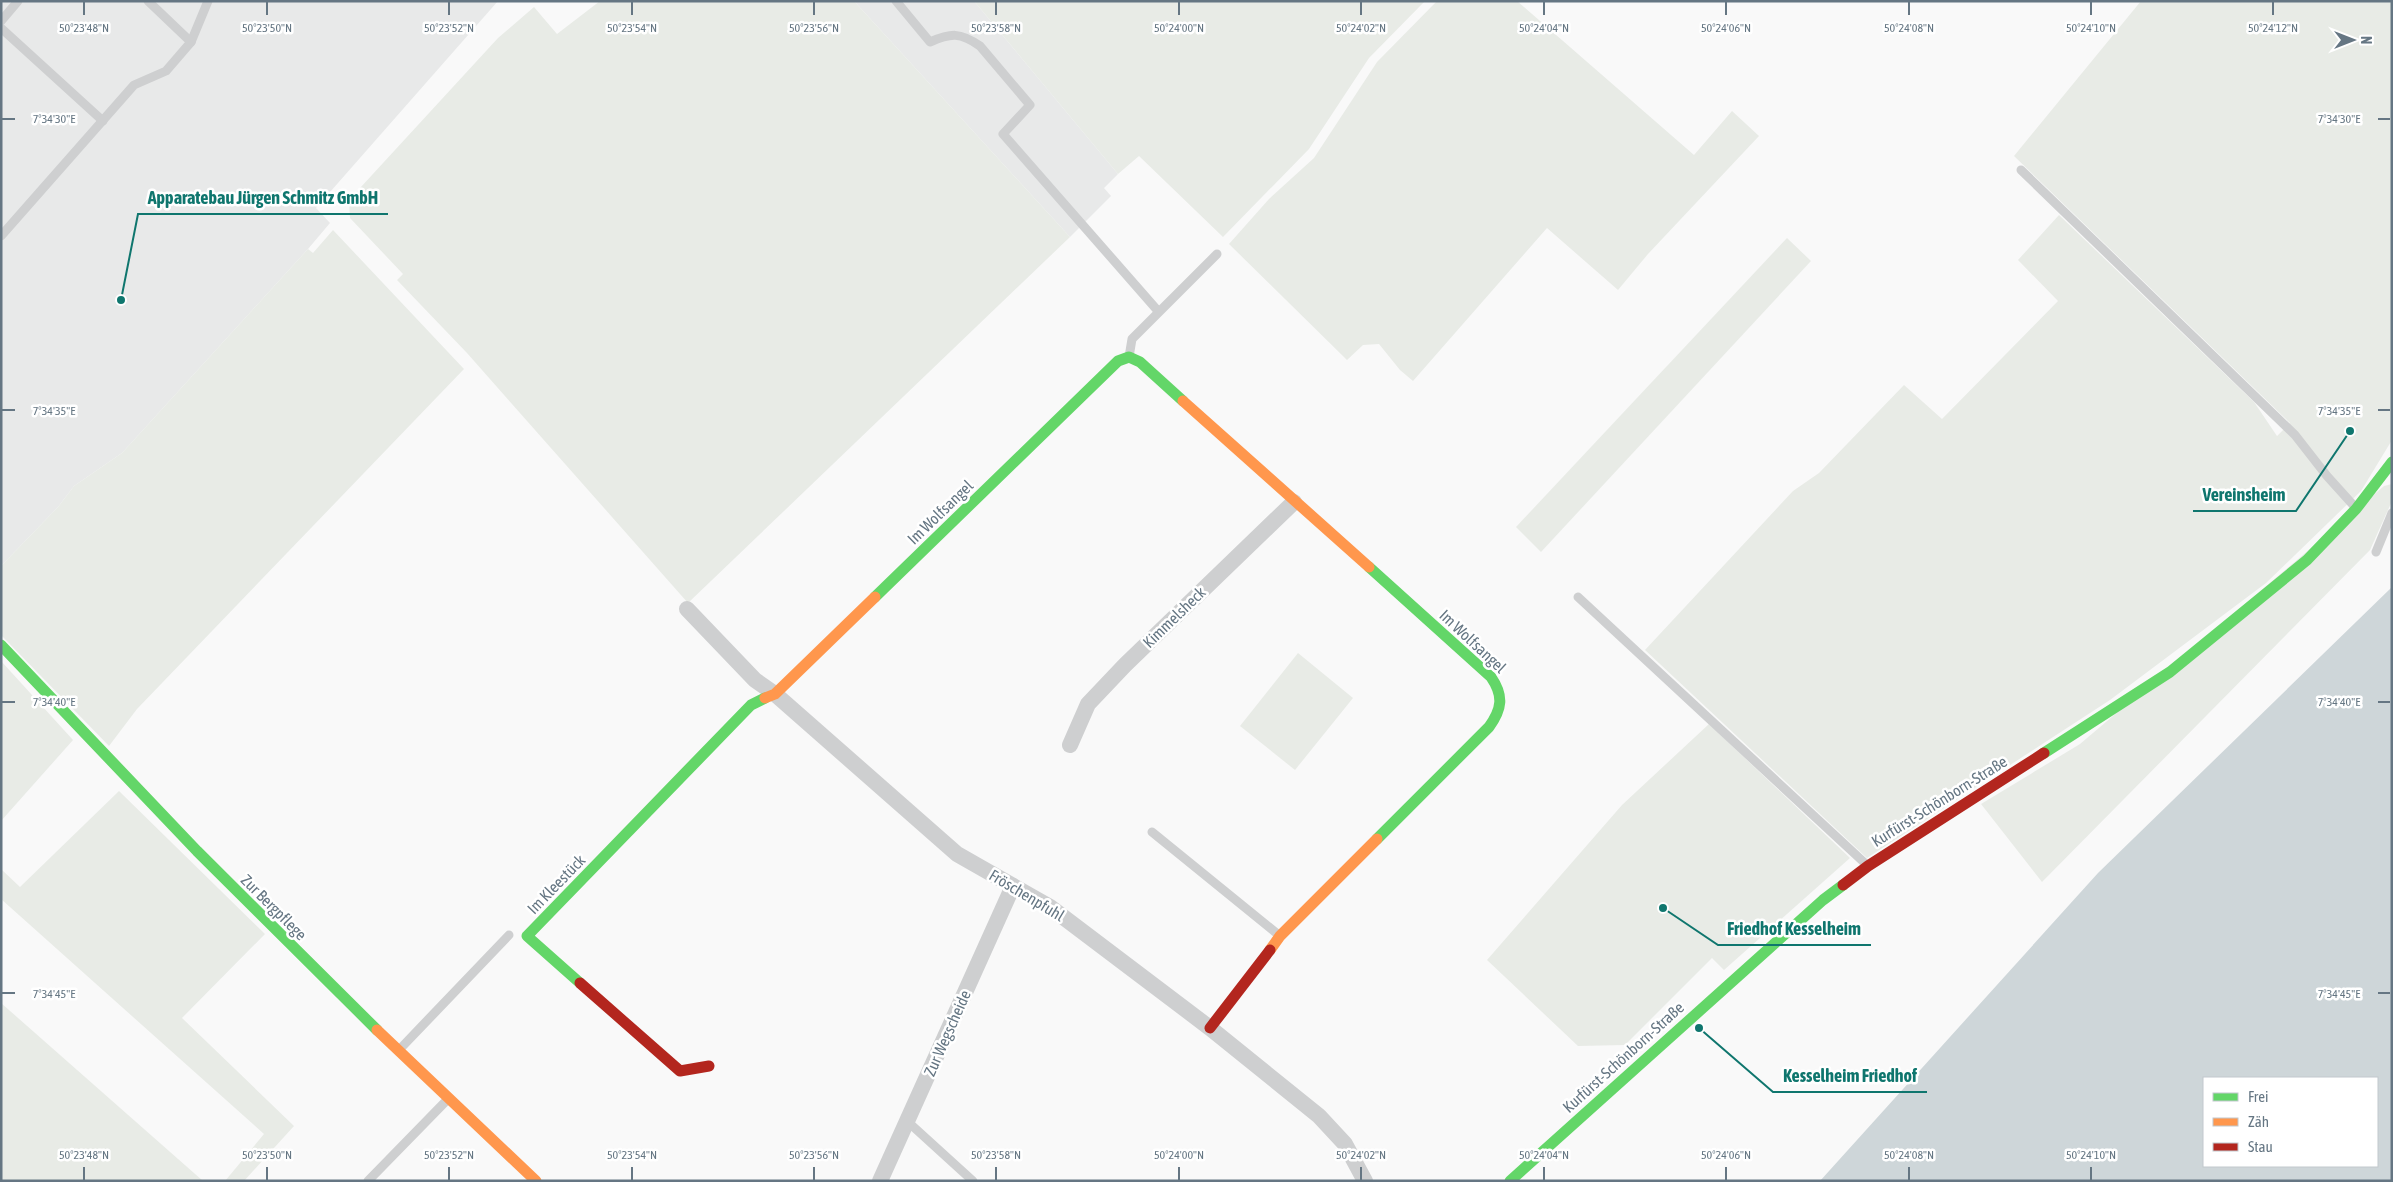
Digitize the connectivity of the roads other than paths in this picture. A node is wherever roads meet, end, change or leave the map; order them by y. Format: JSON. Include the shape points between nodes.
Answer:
{"nodes":[{"id":1,"x":18,"y":1,"type":"edge"},
{"id":2,"x":148,"y":1,"type":"edge"},
{"id":3,"x":208,"y":1,"type":"edge"},
{"id":4,"x":896,"y":1,"type":"edge"},
{"id":5,"x":1,"y":21,"type":"edge"},
{"id":6,"x":1,"y":28,"type":"edge"},
{"id":7,"x":191,"y":42,"type":"junction"},
{"id":8,"x":103,"y":121,"type":"junction"},
{"id":9,"x":2021,"y":170,"type":"dead end"},
{"id":10,"x":1,"y":235,"type":"edge"},
{"id":11,"x":1217,"y":254,"type":"dead end"},
{"id":12,"x":1158,"y":311,"type":"junction"},
{"id":13,"x":1129,"y":357,"type":"junction"},
{"id":14,"x":2392,"y":462,"type":"edge"},
{"id":15,"x":1294,"y":502,"type":"junction"},
{"id":16,"x":2356,"y":509,"type":"junction"},
{"id":17,"x":2392,"y":513,"type":"edge"},
{"id":18,"x":2376,"y":552,"type":"dead end"},
{"id":19,"x":1578,"y":597,"type":"dead end"},
{"id":20,"x":687,"y":609,"type":"dead end"},
{"id":21,"x":1,"y":645,"type":"edge"},
{"id":22,"x":775,"y":694,"type":"junction"},
{"id":23,"x":1070,"y":745,"type":"dead end"},
{"id":24,"x":1152,"y":832,"type":"dead end"},
{"id":25,"x":1868,"y":866,"type":"junction"},
{"id":26,"x":1013,"y":886,"type":"junction"},
{"id":27,"x":509,"y":935,"type":"dead end"},
{"id":28,"x":1280,"y":936,"type":"junction"},
{"id":29,"x":1210,"y":1028,"type":"junction"},
{"id":30,"x":399,"y":1050,"type":"junction"},
{"id":31,"x":709,"y":1066,"type":"dead end"},
{"id":32,"x":449,"y":1098,"type":"junction"},
{"id":33,"x":907,"y":1121,"type":"junction"},
{"id":34,"x":368,"y":1181,"type":"edge"},
{"id":35,"x":536,"y":1181,"type":"edge"},
{"id":36,"x":880,"y":1181,"type":"edge"},
{"id":37,"x":973,"y":1181,"type":"edge"},
{"id":38,"x":1364,"y":1181,"type":"edge"},
{"id":39,"x":1510,"y":1181,"type":"edge"}],
"edges":[{"from":1,"to":5,"type":"lane"},
{"from":2,"to":7,"type":"lane"},
{"from":3,"to":7,"type":"lane"},
{"from":4,"to":12,"type":"lane","via":[[930,42],[949,34],[980,46],[1030,105],[1003,134]]},
{"from":6,"to":8,"type":"lane"},
{"from":7,"to":8,"type":"lane","via":[[166,71],[134,86]]},
{"from":8,"to":10,"type":"lane"},
{"from":9,"to":16,"type":"lane","via":[[2295,435]]},
{"from":11,"to":12,"type":"lane"},
{"from":12,"to":13,"type":"lane","via":[[1132,339]]},
{"from":13,"to":15,"type":"street","name":"Im Wolfsangel","via":[[1140,362]]},
{"from":13,"to":22,"type":"street","name":"Im Wolfsangel","via":[[1118,361]]},
{"from":14,"to":16,"type":"street","name":"Kurfürst-Schönborn-Straße"},
{"from":15,"to":23,"type":"street","name":"Kimmelsheck","via":[[1094,697]]},
{"from":15,"to":28,"type":"street","name":"Im Wolfsangel","via":[[1491,677],[1499,688],[1502,701],[1499,715],[1490,727]]},
{"from":16,"to":25,"type":"street","name":"Kurfürst-Schönborn-Straße","via":[[2307,560],[2170,672]]},
{"from":17,"to":18,"type":"lane"},
{"from":19,"to":25,"type":"lane"},
{"from":20,"to":22,"type":"street","name":"Fröschenpfuhl","via":[[755,680]]},
{"from":21,"to":30,"type":"street","name":"Zur Bergpflege","via":[[275,932]]},
{"from":22,"to":26,"type":"street","name":"Fröschenpfuhl","via":[[956,854]]},
{"from":22,"to":31,"type":"street","name":"Im Kleestück","via":[[751,705],[527,936],[680,1072]]},
{"from":24,"to":28,"type":"lane"},
{"from":25,"to":39,"type":"street","name":"Kurfürst-Schönborn-Straße","via":[[1816,907]]},
{"from":26,"to":29,"type":"street","name":"Fröschenpfuhl","via":[[1050,907]]},
{"from":26,"to":33,"type":"street","name":"Zur Wegscheide"},
{"from":27,"to":30,"type":"lane"},
{"from":28,"to":29,"type":"street","name":"Im Wolfsangel"},
{"from":29,"to":38,"type":"street","name":"Fröschenpfuhl","via":[[1319,1116],[1345,1144]]},
{"from":30,"to":32,"type":"street","name":"Zur Bergpflege"},
{"from":32,"to":34,"type":"lane"},
{"from":32,"to":35,"type":"street","name":"Zur Bergpflege"},
{"from":33,"to":36,"type":"street","name":"Zur Wegscheide"},
{"from":33,"to":37,"type":"lane"}]}
